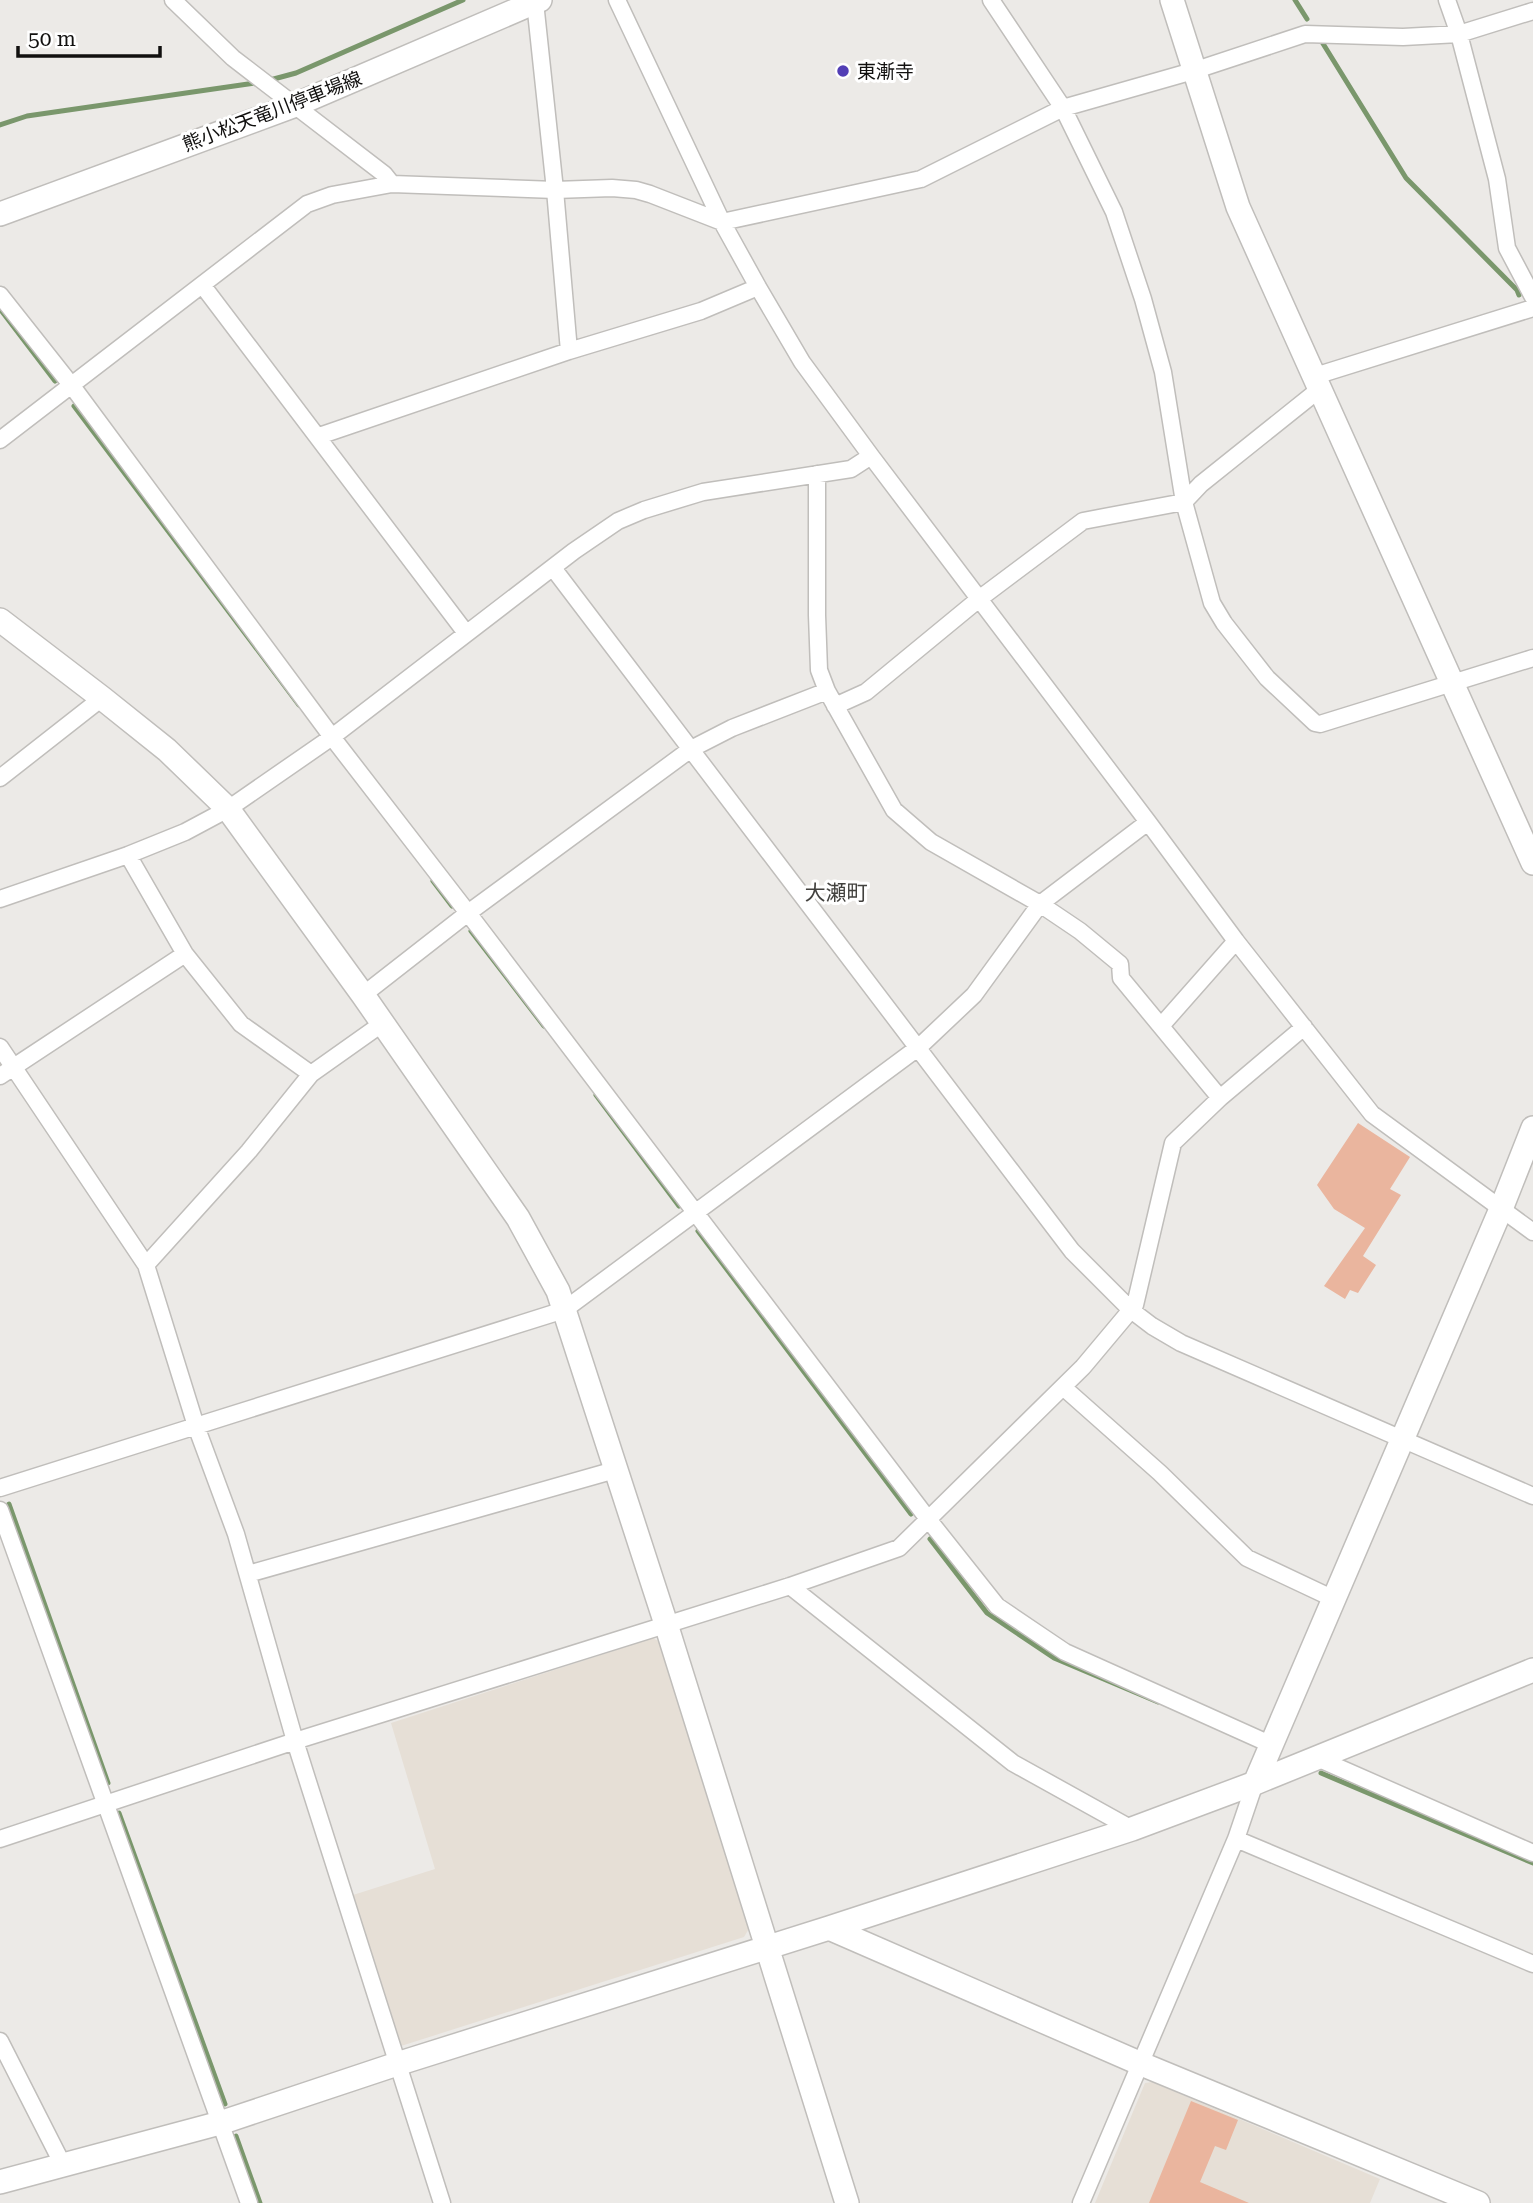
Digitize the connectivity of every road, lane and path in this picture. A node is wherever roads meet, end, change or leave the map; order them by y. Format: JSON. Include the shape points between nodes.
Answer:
{"nodes":[{"id":1,"x":173,"y":0,"type":"edge"},
{"id":2,"x":617,"y":0,"type":"edge"},
{"id":3,"x":990,"y":0,"type":"edge"},
{"id":4,"x":1172,"y":0,"type":"edge"},
{"id":5,"x":1447,"y":0,"type":"edge"},
{"id":6,"x":538,"y":1,"type":"edge"},
{"id":7,"x":1533,"y":11,"type":"edge"},
{"id":8,"x":1459,"y":34,"type":"junction"},
{"id":9,"x":1194,"y":71,"type":"junction"},
{"id":10,"x":293,"y":106,"type":"junction"},
{"id":11,"x":1063,"y":108,"type":"junction"},
{"id":12,"x":392,"y":184,"type":"junction"},
{"id":13,"x":555,"y":190,"type":"junction"},
{"id":14,"x":0,"y":214,"type":"edge"},
{"id":15,"x":722,"y":222,"type":"junction"},
{"id":16,"x":203,"y":286,"type":"junction"},
{"id":17,"x":758,"y":287,"type":"junction"},
{"id":18,"x":0,"y":295,"type":"edge"},
{"id":19,"x":1533,"y":297,"type":"edge"},
{"id":20,"x":1533,"y":308,"type":"edge"},
{"id":21,"x":569,"y":351,"type":"junction"},
{"id":22,"x":1318,"y":382,"type":"junction"},
{"id":23,"x":72,"y":386,"type":"junction"},
{"id":24,"x":319,"y":436,"type":"junction"},
{"id":25,"x":0,"y":440,"type":"edge"},
{"id":26,"x":871,"y":456,"type":"junction"},
{"id":27,"x":817,"y":474,"type":"junction"},
{"id":28,"x":1184,"y":502,"type":"junction"},
{"id":29,"x":553,"y":568,"type":"junction"},
{"id":30,"x":979,"y":599,"type":"junction"},
{"id":31,"x":0,"y":620,"type":"edge"},
{"id":32,"x":466,"y":633,"type":"junction"},
{"id":33,"x":1533,"y":658,"type":"edge"},
{"id":34,"x":1454,"y":683,"type":"junction"},
{"id":35,"x":827,"y":691,"type":"junction"},
{"id":36,"x":102,"y":698,"type":"junction"},
{"id":37,"x":835,"y":706,"type":"junction"},
{"id":38,"x":332,"y":737,"type":"junction"},
{"id":39,"x":691,"y":748,"type":"junction"},
{"id":40,"x":0,"y":778,"type":"edge"},
{"id":41,"x":228,"y":809,"type":"junction"},
{"id":42,"x":1148,"y":822,"type":"junction"},
{"id":43,"x":128,"y":855,"type":"junction"},
{"id":44,"x":1533,"y":863,"type":"edge"},
{"id":45,"x":0,"y":899,"type":"edge"},
{"id":46,"x":1040,"y":904,"type":"junction"},
{"id":47,"x":468,"y":913,"type":"junction"},
{"id":48,"x":1236,"y":941,"type":"junction"},
{"id":49,"x":185,"y":954,"type":"junction"},
{"id":50,"x":363,"y":995,"type":"junction"},
{"id":51,"x":383,"y":1023,"type":"junction"},
{"id":52,"x":1161,"y":1026,"type":"junction"},
{"id":53,"x":1304,"y":1027,"type":"junction"},
{"id":54,"x":0,"y":1047,"type":"edge"},
{"id":55,"x":919,"y":1047,"type":"junction"},
{"id":56,"x":7,"y":1072,"type":"edge"},
{"id":57,"x":311,"y":1074,"type":"junction"},
{"id":58,"x":1220,"y":1098,"type":"junction"},
{"id":59,"x":1533,"y":1128,"type":"edge"},
{"id":60,"x":1501,"y":1209,"type":"junction"},
{"id":61,"x":695,"y":1214,"type":"junction"},
{"id":62,"x":1533,"y":1232,"type":"edge"},
{"id":63,"x":146,"y":1265,"type":"junction"},
{"id":64,"x":564,"y":1310,"type":"junction"},
{"id":65,"x":1131,"y":1310,"type":"junction"},
{"id":66,"x":1063,"y":1387,"type":"junction"},
{"id":67,"x":196,"y":1426,"type":"junction"},
{"id":68,"x":1401,"y":1440,"type":"junction"},
{"id":69,"x":615,"y":1470,"type":"junction"},
{"id":70,"x":0,"y":1488,"type":"edge"},
{"id":71,"x":1533,"y":1496,"type":"edge"},
{"id":72,"x":0,"y":1510,"type":"edge"},
{"id":73,"x":928,"y":1519,"type":"junction"},
{"id":74,"x":248,"y":1574,"type":"junction"},
{"id":75,"x":790,"y":1586,"type":"junction"},
{"id":76,"x":1334,"y":1599,"type":"junction"},
{"id":77,"x":666,"y":1624,"type":"junction"},
{"id":78,"x":1533,"y":1670,"type":"edge"},
{"id":79,"x":295,"y":1741,"type":"junction"},
{"id":80,"x":1272,"y":1745,"type":"junction"},
{"id":81,"x":1317,"y":1758,"type":"junction"},
{"id":82,"x":1255,"y":1783,"type":"junction"},
{"id":83,"x":106,"y":1804,"type":"junction"},
{"id":84,"x":1132,"y":1829,"type":"junction"},
{"id":85,"x":0,"y":1839,"type":"edge"},
{"id":86,"x":1236,"y":1839,"type":"junction"},
{"id":87,"x":1533,"y":1853,"type":"edge"},
{"id":88,"x":829,"y":1928,"type":"junction"},
{"id":89,"x":767,"y":1946,"type":"junction"},
{"id":90,"x":1533,"y":1964,"type":"edge"},
{"id":91,"x":0,"y":2041,"type":"edge"},
{"id":92,"x":1139,"y":2063,"type":"junction"},
{"id":93,"x":397,"y":2064,"type":"junction"},
{"id":94,"x":220,"y":2123,"type":"junction"},
{"id":95,"x":63,"y":2165,"type":"junction"},
{"id":96,"x":0,"y":2182,"type":"edge"},
{"id":97,"x":249,"y":2203,"type":"edge"},
{"id":98,"x":442,"y":2203,"type":"edge"},
{"id":99,"x":847,"y":2203,"type":"edge"},
{"id":100,"x":1081,"y":2203,"type":"edge"},
{"id":101,"x":1478,"y":2203,"type":"edge"}],
"edges":[{"from":1,"to":10,"type":"street","via":[[233,58]]},
{"from":2,"to":15,"type":"street"},
{"from":3,"to":11,"type":"street"},
{"from":4,"to":9,"type":"street"},
{"from":5,"to":8,"type":"street"},
{"from":6,"to":10,"type":"street","name":"熊小松天竜川停車場線"},
{"from":6,"to":13,"type":"street"},
{"from":7,"to":8,"type":"street"},
{"from":8,"to":9,"type":"street","via":[[1305,34]]},
{"from":8,"to":19,"type":"street","via":[[1497,179],[1507,248]]},
{"from":9,"to":11,"type":"street"},
{"from":9,"to":22,"type":"street","via":[[1238,207]]},
{"from":10,"to":12,"type":"street"},
{"from":10,"to":14,"type":"street","name":"熊小松天竜川停車場線"},
{"from":11,"to":15,"type":"street","via":[[920,179]]},
{"from":11,"to":28,"type":"street","via":[[1114,212],[1143,299],[1163,372]]},
{"from":12,"to":13,"type":"street"},
{"from":12,"to":16,"type":"street","via":[[307,204]]},
{"from":13,"to":15,"type":"street","via":[[636,190]]},
{"from":13,"to":21,"type":"street"},
{"from":15,"to":17,"type":"street"},
{"from":16,"to":23,"type":"street"},
{"from":16,"to":24,"type":"street"},
{"from":17,"to":21,"type":"street","via":[[701,311]]},
{"from":17,"to":26,"type":"street","via":[[802,362]]},
{"from":18,"to":23,"type":"street"},
{"from":20,"to":22,"type":"street"},
{"from":21,"to":24,"type":"street"},
{"from":22,"to":28,"type":"street"},
{"from":22,"to":34,"type":"street"},
{"from":23,"to":25,"type":"street"},
{"from":23,"to":38,"type":"street"},
{"from":24,"to":32,"type":"street"},
{"from":26,"to":27,"type":"street","via":[[851,469]]},
{"from":26,"to":30,"type":"street"},
{"from":27,"to":29,"type":"street","via":[[703,492],[644,510],[618,521]]},
{"from":27,"to":35,"type":"street","via":[[819,657]]},
{"from":28,"to":30,"type":"street","via":[[1083,521]]},
{"from":28,"to":34,"type":"street","via":[[1212,603],[1267,678],[1315,723]]},
{"from":29,"to":32,"type":"street"},
{"from":29,"to":39,"type":"street"},
{"from":30,"to":37,"type":"street","via":[[866,692]]},
{"from":30,"to":42,"type":"street"},
{"from":31,"to":36,"type":"street"},
{"from":32,"to":38,"type":"street"},
{"from":33,"to":34,"type":"street"},
{"from":34,"to":44,"type":"street"},
{"from":35,"to":37,"type":"street"},
{"from":35,"to":39,"type":"street"},
{"from":36,"to":40,"type":"street"},
{"from":36,"to":41,"type":"street","via":[[167,750]]},
{"from":37,"to":46,"type":"street","via":[[894,810],[931,842]]},
{"from":38,"to":41,"type":"street"},
{"from":38,"to":47,"type":"street"},
{"from":39,"to":47,"type":"street"},
{"from":39,"to":55,"type":"street"},
{"from":41,"to":43,"type":"street"},
{"from":41,"to":50,"type":"street"},
{"from":42,"to":46,"type":"street"},
{"from":42,"to":48,"type":"street"},
{"from":43,"to":45,"type":"street"},
{"from":43,"to":49,"type":"street"},
{"from":46,"to":52,"type":"street","via":[[1121,964],[1121,978]]},
{"from":46,"to":55,"type":"street","via":[[974,995]]},
{"from":47,"to":50,"type":"street"},
{"from":47,"to":61,"type":"street"},
{"from":48,"to":52,"type":"street"},
{"from":48,"to":53,"type":"street"},
{"from":49,"to":56,"type":"street"},
{"from":49,"to":57,"type":"street","via":[[241,1024]]},
{"from":50,"to":51,"type":"street"},
{"from":51,"to":57,"type":"street"},
{"from":51,"to":64,"type":"street","via":[[518,1218]]},
{"from":52,"to":58,"type":"street"},
{"from":53,"to":58,"type":"street"},
{"from":53,"to":60,"type":"street","via":[[1373,1114]]},
{"from":54,"to":56,"type":"street"},
{"from":55,"to":61,"type":"street"},
{"from":55,"to":65,"type":"street","via":[[1072,1251]]},
{"from":56,"to":63,"type":"street"},
{"from":57,"to":63,"type":"street"},
{"from":58,"to":65,"type":"street","via":[[1173,1143]]},
{"from":59,"to":60,"type":"street"},
{"from":60,"to":62,"type":"street"},
{"from":60,"to":68,"type":"street"},
{"from":61,"to":64,"type":"street"},
{"from":61,"to":73,"type":"street"},
{"from":63,"to":67,"type":"street"},
{"from":64,"to":67,"type":"street"},
{"from":64,"to":69,"type":"street"},
{"from":65,"to":66,"type":"street"},
{"from":65,"to":68,"type":"street","via":[[1181,1343]]},
{"from":66,"to":73,"type":"street"},
{"from":66,"to":76,"type":"street","via":[[1160,1472],[1247,1558]]},
{"from":67,"to":70,"type":"street"},
{"from":67,"to":74,"type":"street"},
{"from":68,"to":71,"type":"street"},
{"from":68,"to":76,"type":"street"},
{"from":69,"to":74,"type":"street"},
{"from":69,"to":77,"type":"street"},
{"from":72,"to":83,"type":"street"},
{"from":73,"to":75,"type":"street","via":[[899,1548]]},
{"from":73,"to":80,"type":"street","via":[[997,1606],[1065,1652]]},
{"from":74,"to":79,"type":"street"},
{"from":75,"to":77,"type":"street"},
{"from":75,"to":84,"type":"street","via":[[1013,1763]]},
{"from":76,"to":80,"type":"street"},
{"from":77,"to":79,"type":"street"},
{"from":77,"to":89,"type":"street"},
{"from":78,"to":81,"type":"street"},
{"from":79,"to":83,"type":"street"},
{"from":79,"to":93,"type":"street"},
{"from":80,"to":82,"type":"street"},
{"from":81,"to":82,"type":"street"},
{"from":81,"to":87,"type":"street"},
{"from":82,"to":84,"type":"street"},
{"from":82,"to":86,"type":"street"},
{"from":83,"to":85,"type":"street"},
{"from":83,"to":94,"type":"street"},
{"from":84,"to":88,"type":"street"},
{"from":86,"to":90,"type":"street"},
{"from":86,"to":92,"type":"street"},
{"from":88,"to":89,"type":"street"},
{"from":88,"to":92,"type":"street"},
{"from":89,"to":93,"type":"street"},
{"from":89,"to":99,"type":"street"},
{"from":91,"to":95,"type":"street"},
{"from":92,"to":100,"type":"street"},
{"from":92,"to":101,"type":"street"},
{"from":93,"to":94,"type":"street"},
{"from":93,"to":98,"type":"street"},
{"from":94,"to":95,"type":"street"},
{"from":94,"to":97,"type":"street"},
{"from":95,"to":96,"type":"street"}]}
